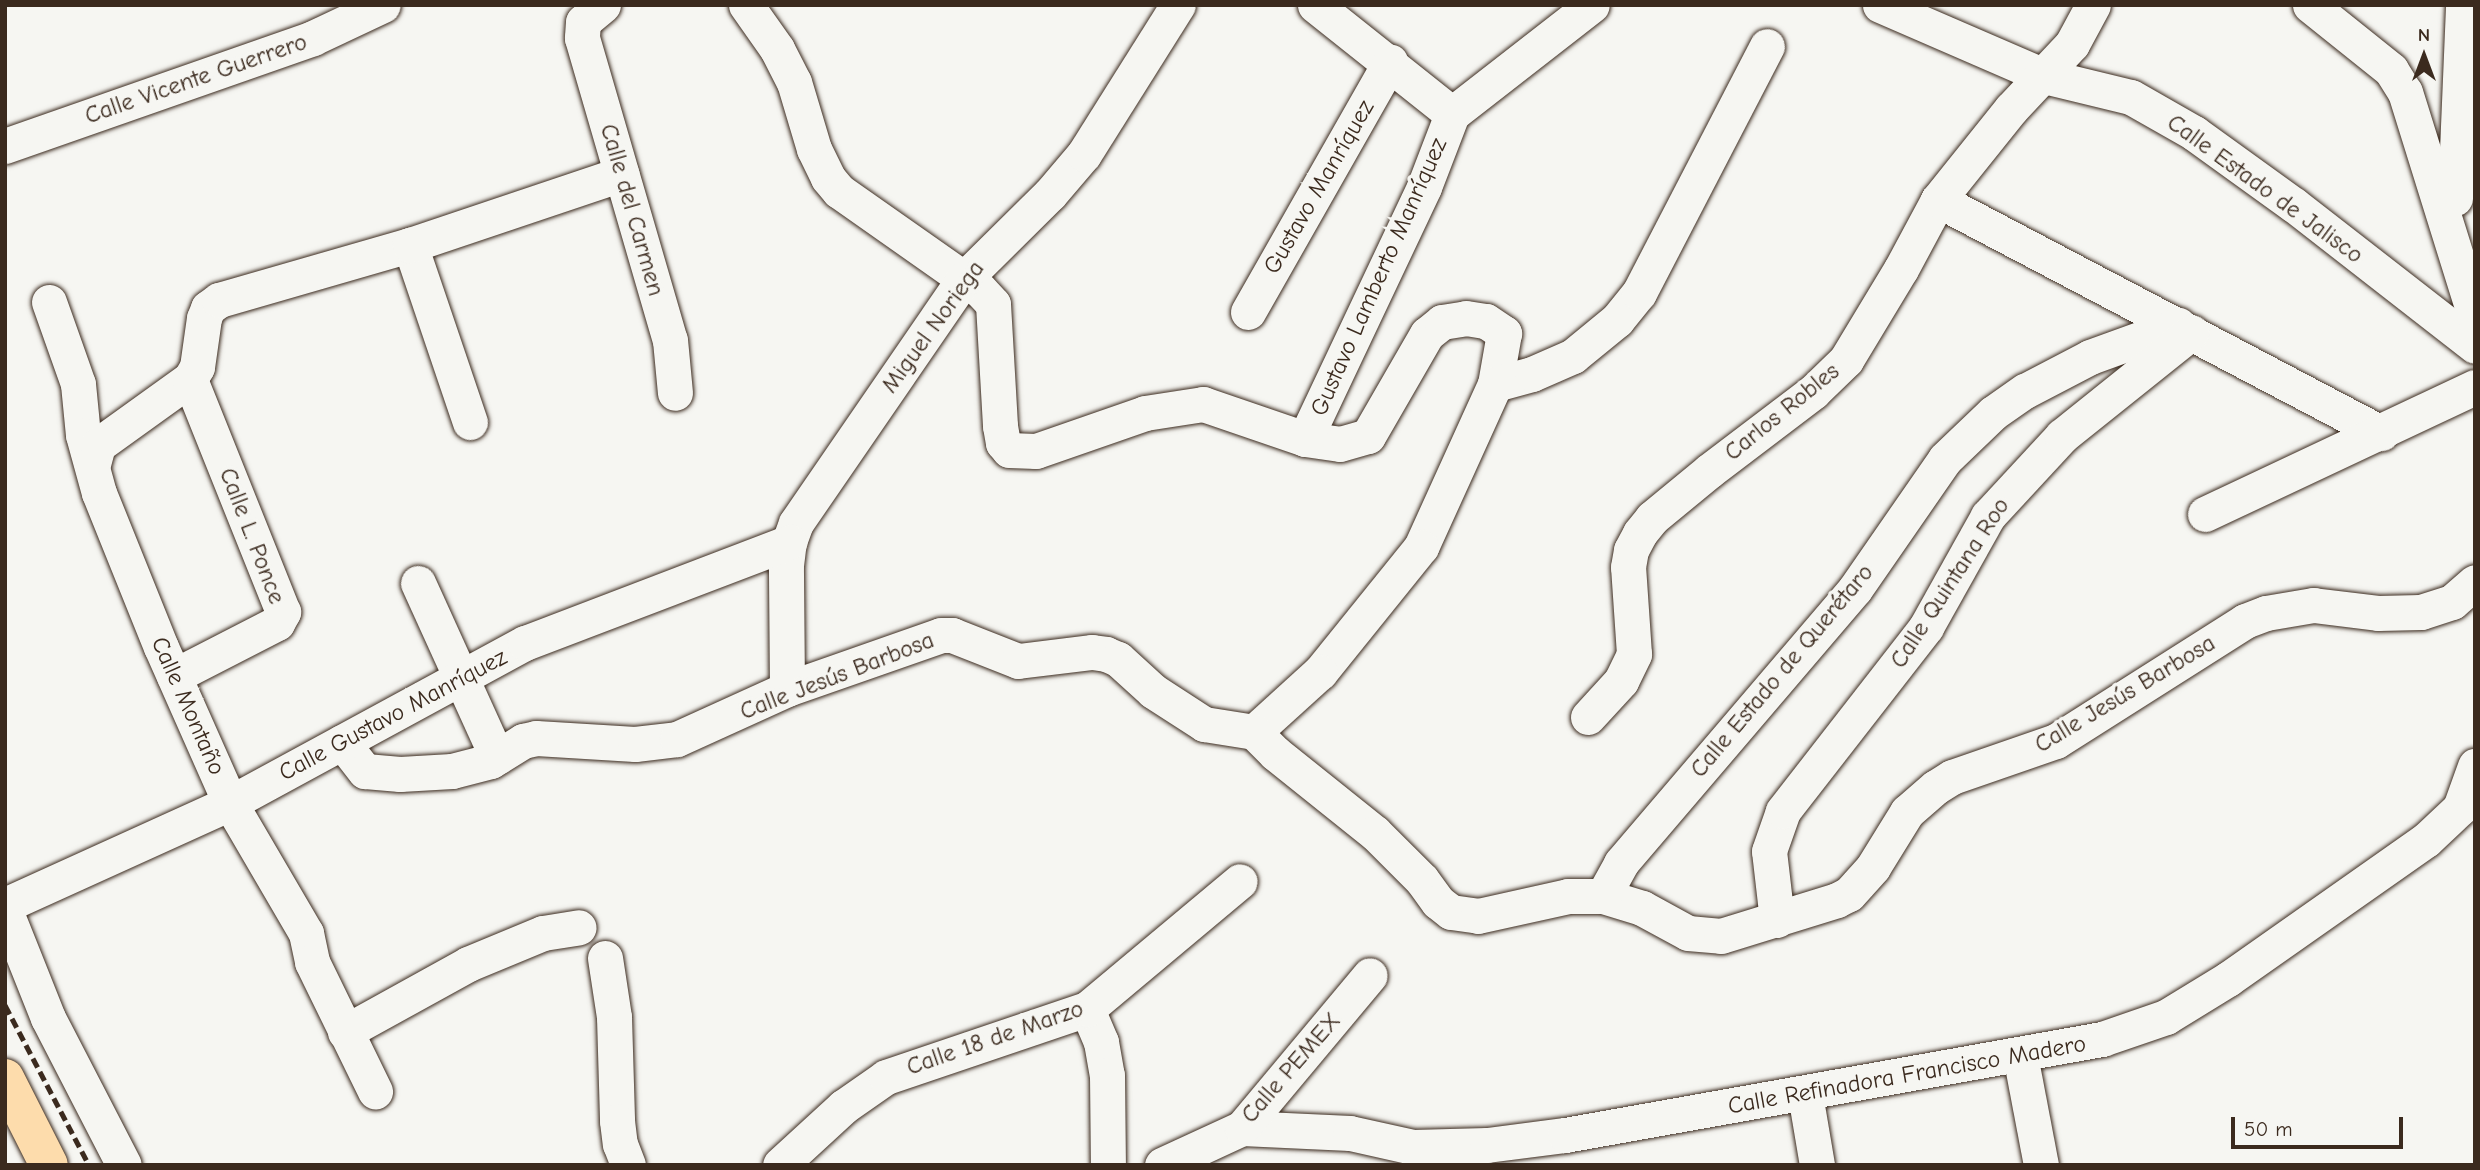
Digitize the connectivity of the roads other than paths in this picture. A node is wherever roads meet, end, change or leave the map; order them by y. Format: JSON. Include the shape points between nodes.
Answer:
{"nodes":[{"id":1,"x":383,"y":5,"type":"edge"},
{"id":2,"x":746,"y":5,"type":"edge"},
{"id":3,"x":1178,"y":5,"type":"edge"},
{"id":4,"x":1315,"y":5,"type":"edge"},
{"id":5,"x":1592,"y":5,"type":"edge"},
{"id":6,"x":1880,"y":5,"type":"edge"},
{"id":7,"x":2093,"y":5,"type":"edge"},
{"id":8,"x":2309,"y":5,"type":"edge"},
{"id":9,"x":2463,"y":5,"type":"edge"},
{"id":10,"x":592,"y":17,"type":"edge"},
{"id":11,"x":1767,"y":46,"type":"dead end"},
{"id":12,"x":1390,"y":62,"type":"junction"},
{"id":13,"x":2044,"y":76,"type":"junction"},
{"id":14,"x":1452,"y":114,"type":"junction"},
{"id":15,"x":5,"y":146,"type":"edge"},
{"id":16,"x":621,"y":173,"type":"junction"},
{"id":17,"x":2456,"y":199,"type":"edge"},
{"id":18,"x":1937,"y":200,"type":"junction"},
{"id":19,"x":410,"y":245,"type":"junction"},
{"id":20,"x":963,"y":280,"type":"junction"},
{"id":21,"x":49,"y":302,"type":"dead end"},
{"id":22,"x":1248,"y":312,"type":"dead end"},
{"id":23,"x":2475,"y":317,"type":"edge"},
{"id":24,"x":2185,"y":329,"type":"junction"},
{"id":25,"x":2475,"y":346,"type":"edge"},
{"id":26,"x":190,"y":379,"type":"junction"},
{"id":27,"x":1495,"y":384,"type":"junction"},
{"id":28,"x":2475,"y":387,"type":"edge"},
{"id":29,"x":675,"y":393,"type":"dead end"},
{"id":30,"x":470,"y":422,"type":"dead end"},
{"id":31,"x":2381,"y":433,"type":"junction"},
{"id":32,"x":1305,"y":439,"type":"junction"},
{"id":33,"x":93,"y":464,"type":"junction"},
{"id":34,"x":2205,"y":514,"type":"dead end"},
{"id":35,"x":789,"y":542,"type":"junction"},
{"id":36,"x":2475,"y":582,"type":"edge"},
{"id":37,"x":418,"y":583,"type":"dead end"},
{"id":38,"x":174,"y":676,"type":"junction"},
{"id":39,"x":461,"y":678,"type":"junction"},
{"id":40,"x":788,"y":689,"type":"junction"},
{"id":41,"x":1588,"y":718,"type":"dead end"},
{"id":42,"x":1254,"y":732,"type":"junction"},
{"id":43,"x":342,"y":743,"type":"junction"},
{"id":44,"x":497,"y":757,"type":"junction"},
{"id":45,"x":2475,"y":766,"type":"edge"},
{"id":46,"x":230,"y":803,"type":"junction"},
{"id":47,"x":2468,"y":809,"type":"edge"},
{"id":48,"x":1240,"y":881,"type":"dead end"},
{"id":49,"x":1604,"y":896,"type":"junction"},
{"id":50,"x":5,"y":907,"type":"edge"},
{"id":51,"x":1777,"y":920,"type":"junction"},
{"id":52,"x":579,"y":927,"type":"dead end"},
{"id":53,"x":605,"y":958,"type":"dead end"},
{"id":54,"x":1370,"y":975,"type":"dead end"},
{"id":55,"x":1087,"y":1009,"type":"junction"},
{"id":56,"x":345,"y":1032,"type":"junction"},
{"id":57,"x":2020,"y":1055,"type":"junction"},
{"id":58,"x":5,"y":1078,"type":"edge"},
{"id":59,"x":375,"y":1091,"type":"dead end"},
{"id":60,"x":1805,"y":1094,"type":"junction"},
{"id":61,"x":1242,"y":1128,"type":"junction"},
{"id":62,"x":1353,"y":1149,"type":"edge"},
{"id":63,"x":49,"y":1165,"type":"edge"},
{"id":64,"x":124,"y":1165,"type":"edge"},
{"id":65,"x":628,"y":1165,"type":"edge"},
{"id":66,"x":780,"y":1165,"type":"edge"},
{"id":67,"x":1108,"y":1165,"type":"edge"},
{"id":68,"x":1162,"y":1165,"type":"edge"},
{"id":69,"x":1817,"y":1165,"type":"edge"},
{"id":70,"x":2041,"y":1165,"type":"edge"}],
"edges":[{"from":1,"to":15,"type":"street","name":"Calle Vicente Guerrero","via":[[300,43]]},
{"from":2,"to":20,"type":"street","via":[[794,82],[814,149],[828,178],[839,191]]},
{"from":3,"to":20,"type":"street","name":"Miguel Noriega","via":[[1084,154]]},
{"from":4,"to":12,"type":"street"},
{"from":5,"to":14,"type":"street"},
{"from":6,"to":13,"type":"street","name":"Calle Estado de Jalisco"},
{"from":7,"to":13,"type":"street","name":"Carlos Robles","via":[[2072,44]]},
{"from":8,"to":17,"type":"street","via":[[2391,69]]},
{"from":9,"to":17,"type":"street"},
{"from":10,"to":16,"type":"street","name":"Calle del Carmen"},
{"from":11,"to":27,"type":"street","via":[[1639,293],[1618,320],[1573,356]]},
{"from":12,"to":14,"type":"street"},
{"from":12,"to":22,"type":"street","name":"Gustavo Manríquez"},
{"from":13,"to":18,"type":"street","name":"Carlos Robles"},
{"from":13,"to":25,"type":"street","name":"Calle Estado de Jalisco","via":[[2131,97],[2194,133]]},
{"from":14,"to":32,"type":"street","name":"Gustavo Lamberto Manríquez","via":[[1424,187]]},
{"from":16,"to":19,"type":"street"},
{"from":16,"to":29,"type":"street","name":"Calle del Carmen","via":[[670,340]]},
{"from":17,"to":23,"type":"street","via":[[2459,257]]},
{"from":18,"to":24,"type":"street"},
{"from":18,"to":41,"type":"street","name":"Carlos Robles","via":[[1846,359],[1813,392],[1709,471],[1640,533],[1628,567],[1634,654],[1621,681]]},
{"from":19,"to":26,"type":"street","via":[[219,300],[204,318],[199,358]]},
{"from":19,"to":30,"type":"street"},
{"from":20,"to":32,"type":"street","via":[[993,304],[1000,426],[1009,450],[1036,451],[1145,413],[1203,404]]},
{"from":20,"to":35,"type":"street","name":"Miguel Noriega","via":[[796,523]]},
{"from":21,"to":33,"type":"street","name":"Calle Montaño","via":[[78,384],[83,435]]},
{"from":24,"to":31,"type":"street"},
{"from":24,"to":49,"type":"street","name":"Calle Estado de Querétaro","via":[[2090,357],[2025,391],[1993,413],[1945,459],[1855,589],[1621,863]]},
{"from":24,"to":51,"type":"street","name":"Calle Quintana Roo","via":[[2062,436],[1988,516],[1926,627],[1783,811],[1769,851]]},
{"from":26,"to":33,"type":"street","via":[[98,445]]},
{"from":26,"to":38,"type":"street","name":"Calle L. Ponce","via":[[283,612],[277,623]]},
{"from":27,"to":32,"type":"street","via":[[1504,333],[1486,321],[1442,321],[1427,334],[1368,436],[1340,444]]},
{"from":27,"to":42,"type":"street","via":[[1421,547],[1320,672]]},
{"from":28,"to":31,"type":"street"},
{"from":31,"to":34,"type":"street"},
{"from":33,"to":38,"type":"street","name":"Calle Montaño","via":[[99,493]]},
{"from":35,"to":39,"type":"street","name":"Calle Gustavo Manríquez","via":[[551,632]]},
{"from":35,"to":40,"type":"street","name":"Miguel Noriega"},
{"from":36,"to":51,"type":"street","name":"Calle Jesús Barbosa","via":[[2452,602],[2421,612],[2313,606],[2245,621],[2056,741],[1936,786],[1907,812],[1860,884],[1837,900]]},
{"from":37,"to":39,"type":"street"},
{"from":38,"to":46,"type":"street","name":"Calle Montaño"},
{"from":39,"to":43,"type":"street","name":"Calle Gustavo Manríquez"},
{"from":39,"to":44,"type":"street"},
{"from":40,"to":42,"type":"street","name":"Calle Jesús Barbosa","via":[[930,637],[952,635],[1018,661],[1106,654],[1204,724]]},
{"from":40,"to":44,"type":"street","name":"Calle Jesús Barbosa","via":[[677,739],[635,744],[537,738]]},
{"from":42,"to":49,"type":"street","name":"Calle Jesús Barbosa","via":[[1375,833],[1451,912],[1478,916],[1568,896]]},
{"from":43,"to":44,"type":"street","name":"Calle Jesús Barbosa","via":[[365,771],[452,771]]},
{"from":43,"to":46,"type":"street","name":"Calle Gustavo Manríquez"},
{"from":45,"to":47,"type":"street","name":"Calle Refinadora Francisco Madero"},
{"from":46,"to":50,"type":"street","name":"Calle Gustavo Manríquez"},
{"from":46,"to":56,"type":"street","name":"Calle Montaño","via":[[306,933],[312,962]]},
{"from":47,"to":57,"type":"street","name":"Calle Refinadora Francisco Madero","via":[[2228,979],[2166,1017],[2102,1039]]},
{"from":48,"to":55,"type":"street","name":"Calle 18 de Marzo"},
{"from":49,"to":51,"type":"street","name":"Calle Jesús Barbosa","via":[[1702,936],[1736,933]]},
{"from":50,"to":64,"type":"street","via":[[48,1018]]},
{"from":52,"to":56,"type":"street","via":[[543,933],[468,964]]},
{"from":53,"to":65,"type":"street","via":[[615,1031],[617,1121]]},
{"from":54,"to":61,"type":"street","name":"Calle PEMEX"},
{"from":55,"to":66,"type":"street","name":"Calle 18 de Marzo","via":[[886,1077],[842,1107]]},
{"from":55,"to":67,"type":"street","via":[[1101,1042],[1107,1075]]},
{"from":56,"to":59,"type":"street","name":"Calle Montaño"},
{"from":57,"to":60,"type":"street","name":"Calle Refinadora Francisco Madero"},
{"from":57,"to":70,"type":"street"},
{"from":58,"to":63,"type":"highway"},
{"from":60,"to":62,"type":"street","name":"Calle Refinadora Francisco Madero","via":[[1488,1145]]},
{"from":60,"to":69,"type":"street"},
{"from":61,"to":62,"type":"street","name":"Calle Refinadora Francisco Madero"},
{"from":61,"to":68,"type":"street","name":"Calle PEMEX"}]}
